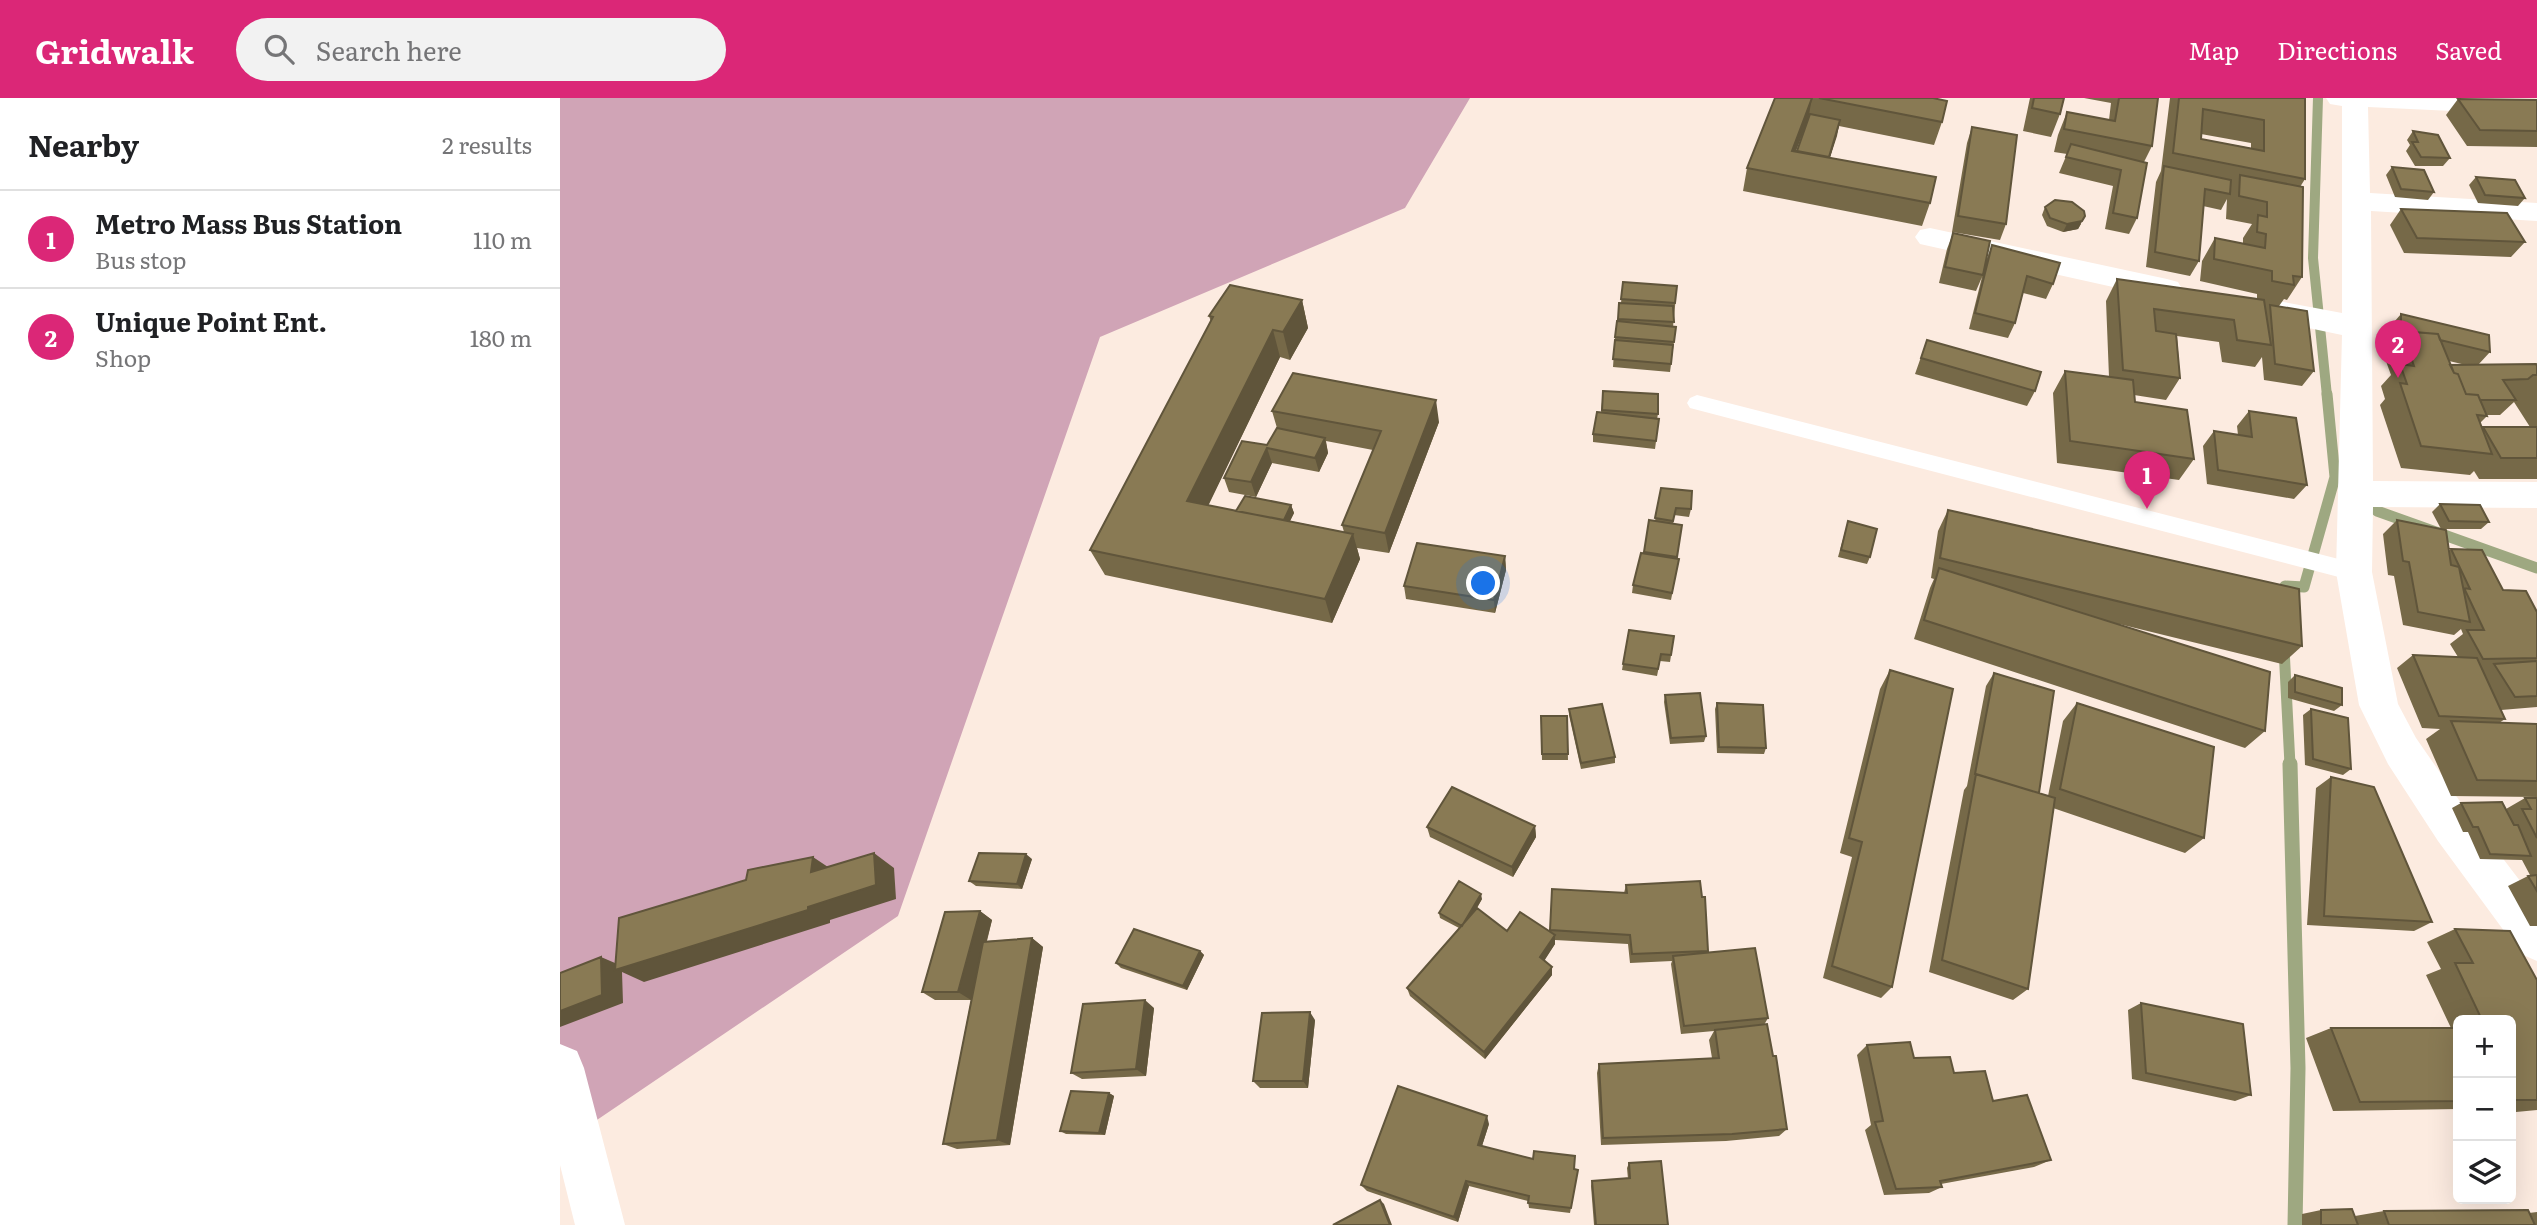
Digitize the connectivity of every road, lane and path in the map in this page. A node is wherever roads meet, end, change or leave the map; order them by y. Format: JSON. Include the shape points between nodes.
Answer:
{"nodes":[{"id":1,"x":2347,"y":99,"type":"edge"},
{"id":2,"x":2530,"y":104,"type":"edge"},
{"id":3,"x":2356,"y":201,"type":"junction"},
{"id":4,"x":2537,"y":212,"type":"edge"},
{"id":5,"x":1930,"y":237,"type":"dead end"},
{"id":6,"x":2358,"y":327,"type":"junction"},
{"id":7,"x":1697,"y":403,"type":"dead end"},
{"id":8,"x":2354,"y":494,"type":"junction"},
{"id":9,"x":2537,"y":495,"type":"edge"},
{"id":10,"x":2354,"y":572,"type":"junction"},
{"id":11,"x":2537,"y":939,"type":"edge"},
{"id":12,"x":560,"y":1068,"type":"edge"},
{"id":13,"x":600,"y":1225,"type":"edge"}],
"edges":[{"from":1,"to":2,"type":"street"},
{"from":1,"to":3,"type":"street"},
{"from":3,"to":4,"type":"street"},
{"from":3,"to":6,"type":"street"},
{"from":5,"to":6,"type":"street"},
{"from":6,"to":8,"type":"street"},
{"from":7,"to":10,"type":"lane"},
{"from":8,"to":9,"type":"street"},
{"from":8,"to":10,"type":"street"},
{"from":10,"to":11,"type":"street","via":[[2379,705],[2402,751],[2445,816]]},
{"from":12,"to":13,"type":"street"}]}
